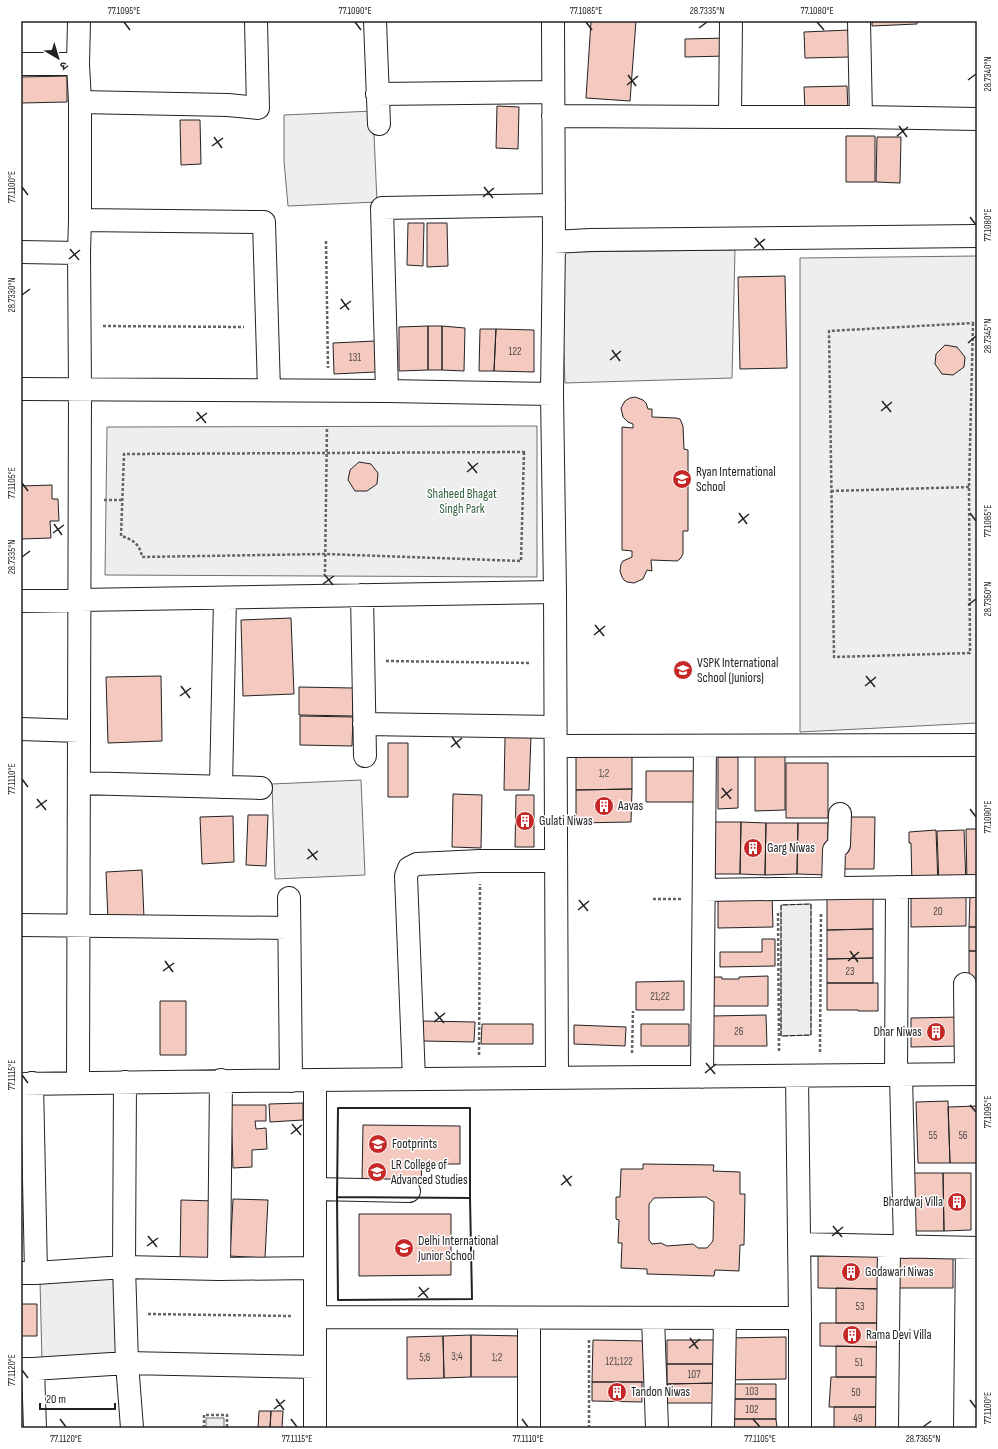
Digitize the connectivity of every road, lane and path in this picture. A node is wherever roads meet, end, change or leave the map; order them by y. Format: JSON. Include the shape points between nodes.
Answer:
{"nodes":[{"id":1,"x":79,"y":21,"type":"edge"},
{"id":2,"x":256,"y":21,"type":"edge"},
{"id":3,"x":374,"y":21,"type":"edge"},
{"id":4,"x":553,"y":21,"type":"edge"},
{"id":5,"x":731,"y":21,"type":"edge"},
{"id":6,"x":859,"y":21,"type":"edge"},
{"id":7,"x":21,"y":64,"type":"edge"},
{"id":8,"x":78,"y":64,"type":"junction"},
{"id":9,"x":553,"y":92,"type":"junction"},
{"id":10,"x":377,"y":94,"type":"junction"},
{"id":11,"x":80,"y":102,"type":"junction"},
{"id":12,"x":553,"y":116,"type":"junction"},
{"id":13,"x":861,"y":116,"type":"junction"},
{"id":14,"x":730,"y":117,"type":"junction"},
{"id":15,"x":977,"y":119,"type":"edge"},
{"id":16,"x":379,"y":124,"type":"dead end"},
{"id":17,"x":554,"y":205,"type":"junction"},
{"id":18,"x":80,"y":220,"type":"junction"},
{"id":19,"x":977,"y":236,"type":"edge"},
{"id":20,"x":326,"y":241,"type":"dead end"},
{"id":21,"x":554,"y":242,"type":"junction"},
{"id":22,"x":21,"y":252,"type":"edge"},
{"id":23,"x":79,"y":253,"type":"junction"},
{"id":24,"x":79,"y":326,"type":"junction"},
{"id":25,"x":267,"y":327,"type":"junction"},
{"id":26,"x":21,"y":388,"type":"edge"},
{"id":27,"x":80,"y":389,"type":"junction"},
{"id":28,"x":269,"y":390,"type":"junction"},
{"id":29,"x":329,"y":391,"type":"junction"},
{"id":30,"x":386,"y":391,"type":"junction"},
{"id":31,"x":552,"y":394,"type":"junction"},
{"id":32,"x":327,"y":426,"type":"dead end"},
{"id":33,"x":326,"y":453,"type":"junction"},
{"id":34,"x":969,"y":487,"type":"junction"},
{"id":35,"x":831,"y":491,"type":"junction"},
{"id":36,"x":325,"y":554,"type":"junction"},
{"id":37,"x":325,"y":576,"type":"dead end"},
{"id":38,"x":555,"y":592,"type":"junction"},
{"id":39,"x":362,"y":595,"type":"junction"},
{"id":40,"x":225,"y":598,"type":"junction"},
{"id":41,"x":79,"y":600,"type":"junction"},
{"id":42,"x":21,"y":601,"type":"edge"},
{"id":43,"x":363,"y":661,"type":"junction"},
{"id":44,"x":555,"y":664,"type":"junction"},
{"id":45,"x":364,"y":724,"type":"junction"},
{"id":46,"x":21,"y":730,"type":"edge"},
{"id":47,"x":79,"y":731,"type":"junction"},
{"id":48,"x":556,"y":737,"type":"junction"},
{"id":49,"x":977,"y":745,"type":"edge"},
{"id":50,"x":706,"y":746,"type":"junction"},
{"id":51,"x":365,"y":756,"type":"dead end"},
{"id":52,"x":79,"y":783,"type":"junction"},
{"id":53,"x":221,"y":787,"type":"junction"},
{"id":54,"x":261,"y":788,"type":"dead end"},
{"id":55,"x":840,"y":814,"type":"dead end"},
{"id":56,"x":480,"y":861,"type":"junction"},
{"id":57,"x":555,"y":861,"type":"junction"},
{"id":58,"x":977,"y":886,"type":"edge"},
{"id":59,"x":898,"y":887,"type":"junction"},
{"id":60,"x":827,"y":888,"type":"junction"},
{"id":61,"x":778,"y":889,"type":"junction"},
{"id":62,"x":704,"y":890,"type":"junction"},
{"id":63,"x":289,"y":898,"type":"dead end"},
{"id":64,"x":21,"y":925,"type":"edge"},
{"id":65,"x":79,"y":925,"type":"junction"},
{"id":66,"x":289,"y":928,"type":"junction"},
{"id":67,"x":965,"y":984,"type":"dead end"},
{"id":68,"x":633,"y":1011,"type":"dead end"},
{"id":69,"x":971,"y":1074,"type":"edge"},
{"id":70,"x":898,"y":1075,"type":"junction"},
{"id":71,"x":788,"y":1076,"type":"junction"},
{"id":72,"x":820,"y":1076,"type":"junction"},
{"id":73,"x":631,"y":1077,"type":"junction"},
{"id":74,"x":702,"y":1077,"type":"junction"},
{"id":75,"x":557,"y":1078,"type":"junction"},
{"id":76,"x":479,"y":1079,"type":"junction"},
{"id":77,"x":221,"y":1080,"type":"junction"},
{"id":78,"x":315,"y":1080,"type":"junction"},
{"id":79,"x":414,"y":1080,"type":"junction"},
{"id":80,"x":291,"y":1081,"type":"junction"},
{"id":81,"x":125,"y":1082,"type":"junction"},
{"id":82,"x":27,"y":1083,"type":"edge"},
{"id":83,"x":78,"y":1083,"type":"junction"},
{"id":84,"x":28,"y":1183,"type":"edge"},
{"id":85,"x":315,"y":1189,"type":"junction"},
{"id":86,"x":409,"y":1191,"type":"dead end"},
{"id":87,"x":799,"y":1244,"type":"junction"},
{"id":88,"x":897,"y":1246,"type":"junction"},
{"id":89,"x":972,"y":1248,"type":"edge"},
{"id":90,"x":124,"y":1267,"type":"junction"},
{"id":91,"x":315,"y":1268,"type":"junction"},
{"id":92,"x":220,"y":1269,"type":"junction"},
{"id":93,"x":28,"y":1273,"type":"edge"},
{"id":94,"x":125,"y":1314,"type":"junction"},
{"id":95,"x":315,"y":1317,"type":"junction"},
{"id":96,"x":529,"y":1318,"type":"junction"},
{"id":97,"x":589,"y":1318,"type":"junction"},
{"id":98,"x":654,"y":1318,"type":"junction"},
{"id":99,"x":725,"y":1318,"type":"junction"},
{"id":100,"x":800,"y":1318,"type":"junction"},
{"id":101,"x":127,"y":1362,"type":"junction"},
{"id":102,"x":315,"y":1367,"type":"junction"},
{"id":103,"x":27,"y":1369,"type":"edge"},
{"id":104,"x":971,"y":1387,"type":"edge"},
{"id":105,"x":35,"y":1428,"type":"edge"},
{"id":106,"x":132,"y":1428,"type":"edge"},
{"id":107,"x":204,"y":1428,"type":"edge"},
{"id":108,"x":227,"y":1428,"type":"edge"},
{"id":109,"x":315,"y":1428,"type":"edge"},
{"id":110,"x":529,"y":1428,"type":"edge"},
{"id":111,"x":589,"y":1428,"type":"edge"},
{"id":112,"x":657,"y":1428,"type":"edge"},
{"id":113,"x":723,"y":1428,"type":"edge"},
{"id":114,"x":800,"y":1428,"type":"edge"},
{"id":115,"x":887,"y":1428,"type":"edge"},
{"id":116,"x":965,"y":1428,"type":"edge"}],
"edges":[{"from":1,"to":8,"type":"street"},
{"from":2,"to":11,"type":"street","via":[[258,108]]},
{"from":3,"to":10,"type":"street"},
{"from":4,"to":9,"type":"street"},
{"from":5,"to":14,"type":"street"},
{"from":6,"to":13,"type":"street"},
{"from":7,"to":8,"type":"street"},
{"from":8,"to":11,"type":"street"},
{"from":9,"to":10,"type":"street"},
{"from":9,"to":12,"type":"street"},
{"from":10,"to":16,"type":"street"},
{"from":11,"to":18,"type":"street"},
{"from":12,"to":14,"type":"street"},
{"from":12,"to":17,"type":"street"},
{"from":13,"to":14,"type":"street"},
{"from":13,"to":15,"type":"street"},
{"from":17,"to":21,"type":"street"},
{"from":17,"to":30,"type":"street","via":[[382,208]]},
{"from":18,"to":23,"type":"street"},
{"from":18,"to":25,"type":"street","via":[[264,222]]},
{"from":19,"to":21,"type":"street"},
{"from":20,"to":29,"type":"path"},
{"from":21,"to":31,"type":"street"},
{"from":22,"to":23,"type":"street"},
{"from":23,"to":24,"type":"street"},
{"from":24,"to":25,"type":"path"},
{"from":24,"to":27,"type":"street"},
{"from":25,"to":28,"type":"street"},
{"from":26,"to":27,"type":"street"},
{"from":27,"to":28,"type":"street"},
{"from":27,"to":41,"type":"street"},
{"from":28,"to":29,"type":"street"},
{"from":29,"to":30,"type":"street"},
{"from":30,"to":31,"type":"street"},
{"from":31,"to":38,"type":"street"},
{"from":32,"to":33,"type":"path"},
{"from":33,"to":36,"type":"path"},
{"from":33,"to":36,"type":"path","via":[[124,454],[121,536],[135,543],[141,549],[142,556]]},
{"from":33,"to":36,"type":"path","via":[[524,452],[521,561]]},
{"from":34,"to":35,"type":"path"},
{"from":34,"to":35,"type":"path","via":[[973,323],[829,331]]},
{"from":34,"to":35,"type":"path","via":[[970,653],[834,658]]},
{"from":36,"to":37,"type":"path"},
{"from":38,"to":39,"type":"street"},
{"from":38,"to":44,"type":"street"},
{"from":39,"to":40,"type":"street"},
{"from":39,"to":43,"type":"street"},
{"from":40,"to":41,"type":"street"},
{"from":40,"to":53,"type":"street"},
{"from":41,"to":42,"type":"street"},
{"from":41,"to":47,"type":"street"},
{"from":43,"to":44,"type":"path"},
{"from":43,"to":45,"type":"street"},
{"from":44,"to":48,"type":"street"},
{"from":45,"to":48,"type":"street"},
{"from":45,"to":51,"type":"street"},
{"from":46,"to":47,"type":"street"},
{"from":47,"to":52,"type":"street"},
{"from":48,"to":50,"type":"street"},
{"from":48,"to":57,"type":"street"},
{"from":49,"to":50,"type":"street"},
{"from":50,"to":62,"type":"street"},
{"from":52,"to":53,"type":"street"},
{"from":52,"to":65,"type":"street"},
{"from":53,"to":54,"type":"street"},
{"from":55,"to":60,"type":"street","via":[[840,845],[834,850]]},
{"from":56,"to":57,"type":"street"},
{"from":56,"to":76,"type":"path"},
{"from":56,"to":79,"type":"street","via":[[416,864],[409,868],[406,876]]},
{"from":57,"to":75,"type":"street"},
{"from":58,"to":59,"type":"street"},
{"from":59,"to":60,"type":"street"},
{"from":59,"to":70,"type":"street"},
{"from":60,"to":61,"type":"street"},
{"from":60,"to":72,"type":"path"},
{"from":61,"to":62,"type":"street"},
{"from":61,"to":71,"type":"path"},
{"from":62,"to":74,"type":"street"},
{"from":63,"to":66,"type":"street"},
{"from":64,"to":65,"type":"street"},
{"from":65,"to":66,"type":"street"},
{"from":65,"to":83,"type":"street"},
{"from":66,"to":80,"type":"street"},
{"from":67,"to":69,"type":"street"},
{"from":68,"to":73,"type":"path"},
{"from":69,"to":70,"type":"street"},
{"from":70,"to":72,"type":"street"},
{"from":70,"to":88,"type":"street"},
{"from":71,"to":72,"type":"street"},
{"from":71,"to":74,"type":"street"},
{"from":71,"to":87,"type":"street"},
{"from":73,"to":74,"type":"street"},
{"from":73,"to":75,"type":"street"},
{"from":75,"to":76,"type":"street"},
{"from":76,"to":79,"type":"street"},
{"from":77,"to":80,"type":"street"},
{"from":77,"to":81,"type":"street"},
{"from":77,"to":92,"type":"street"},
{"from":78,"to":79,"type":"street"},
{"from":78,"to":80,"type":"street"},
{"from":78,"to":85,"type":"street"},
{"from":81,"to":83,"type":"street"},
{"from":81,"to":90,"type":"street"},
{"from":82,"to":83,"type":"street"},
{"from":82,"to":84,"type":"street"},
{"from":84,"to":93,"type":"street"},
{"from":85,"to":86,"type":"street"},
{"from":85,"to":91,"type":"street"},
{"from":87,"to":88,"type":"street"},
{"from":87,"to":100,"type":"street"},
{"from":88,"to":89,"type":"street"},
{"from":88,"to":115,"type":"street"},
{"from":89,"to":104,"type":"street"},
{"from":90,"to":92,"type":"street"},
{"from":90,"to":93,"type":"street"},
{"from":90,"to":94,"type":"street"},
{"from":91,"to":92,"type":"street"},
{"from":91,"to":95,"type":"street"},
{"from":94,"to":95,"type":"path"},
{"from":94,"to":101,"type":"street"},
{"from":95,"to":96,"type":"street"},
{"from":95,"to":102,"type":"street"},
{"from":96,"to":97,"type":"street"},
{"from":96,"to":110,"type":"street"},
{"from":97,"to":98,"type":"street"},
{"from":97,"to":111,"type":"path"},
{"from":98,"to":99,"type":"street"},
{"from":98,"to":112,"type":"street"},
{"from":99,"to":100,"type":"street"},
{"from":99,"to":113,"type":"street"},
{"from":100,"to":114,"type":"street"},
{"from":101,"to":102,"type":"street"},
{"from":101,"to":103,"type":"street"},
{"from":101,"to":106,"type":"street"},
{"from":102,"to":109,"type":"street"},
{"from":103,"to":105,"type":"street"},
{"from":104,"to":116,"type":"street"},
{"from":107,"to":108,"type":"path","via":[[204,1415],[227,1415]]}]}
